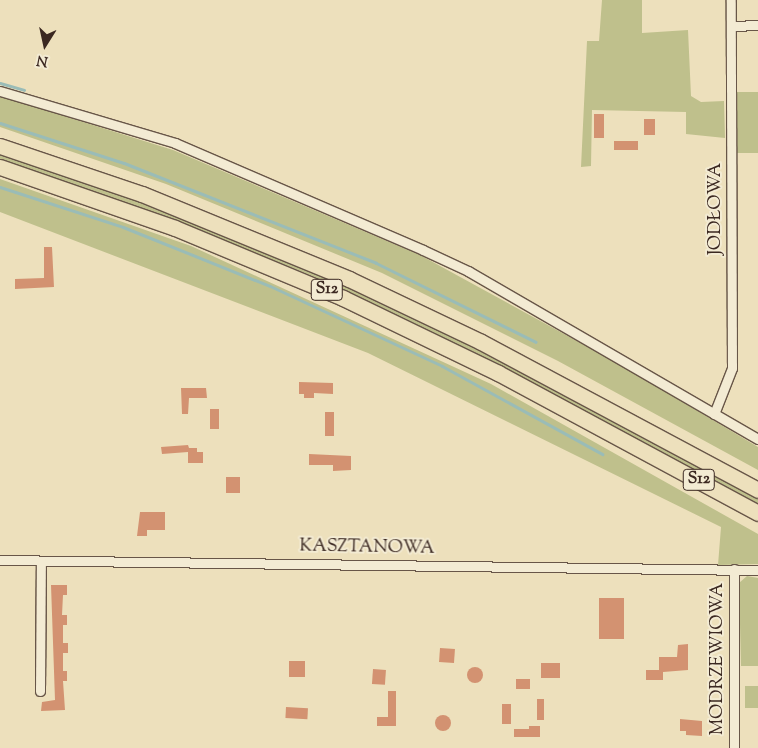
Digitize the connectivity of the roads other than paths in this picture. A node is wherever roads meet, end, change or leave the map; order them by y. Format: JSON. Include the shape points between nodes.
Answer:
{"nodes":[{"id":1,"x":732,"y":0,"type":"edge"},
{"id":2,"x":758,"y":25,"type":"edge"},
{"id":3,"x":731,"y":26,"type":"junction"},
{"id":4,"x":0,"y":91,"type":"edge"},
{"id":5,"x":0,"y":146,"type":"edge"},
{"id":6,"x":0,"y":168,"type":"edge"},
{"id":7,"x":714,"y":414,"type":"junction"},
{"id":8,"x":758,"y":439,"type":"edge"},
{"id":9,"x":758,"y":490,"type":"edge"},
{"id":10,"x":758,"y":513,"type":"edge"},
{"id":11,"x":0,"y":560,"type":"edge"},
{"id":12,"x":41,"y":561,"type":"junction"},
{"id":13,"x":734,"y":570,"type":"junction"},
{"id":14,"x":758,"y":570,"type":"edge"},
{"id":15,"x":40,"y":691,"type":"dead end"},
{"id":16,"x":734,"y":748,"type":"edge"}],
"edges":[{"from":1,"to":3,"type":"street","name":"JODŁOWA"},
{"from":2,"to":3,"type":"street"},
{"from":3,"to":7,"type":"street","name":"JODŁOWA","via":[[732,368]]},
{"from":4,"to":7,"type":"street","via":[[168,141],[423,250],[468,271]]},
{"from":5,"to":9,"type":"highway","number":"S12","via":[[158,200],[349,279],[499,351]]},
{"from":6,"to":10,"type":"highway","number":"S12","via":[[167,225],[344,298],[498,373]]},
{"from":7,"to":8,"type":"street"},
{"from":11,"to":12,"type":"street","name":"KASZTANOWA"},
{"from":12,"to":13,"type":"street","name":"KASZTANOWA"},
{"from":12,"to":15,"type":"street"},
{"from":13,"to":14,"type":"street","name":"KASZTANOWA"},
{"from":13,"to":16,"type":"street","name":"MODRZEWIOWA"}]}
